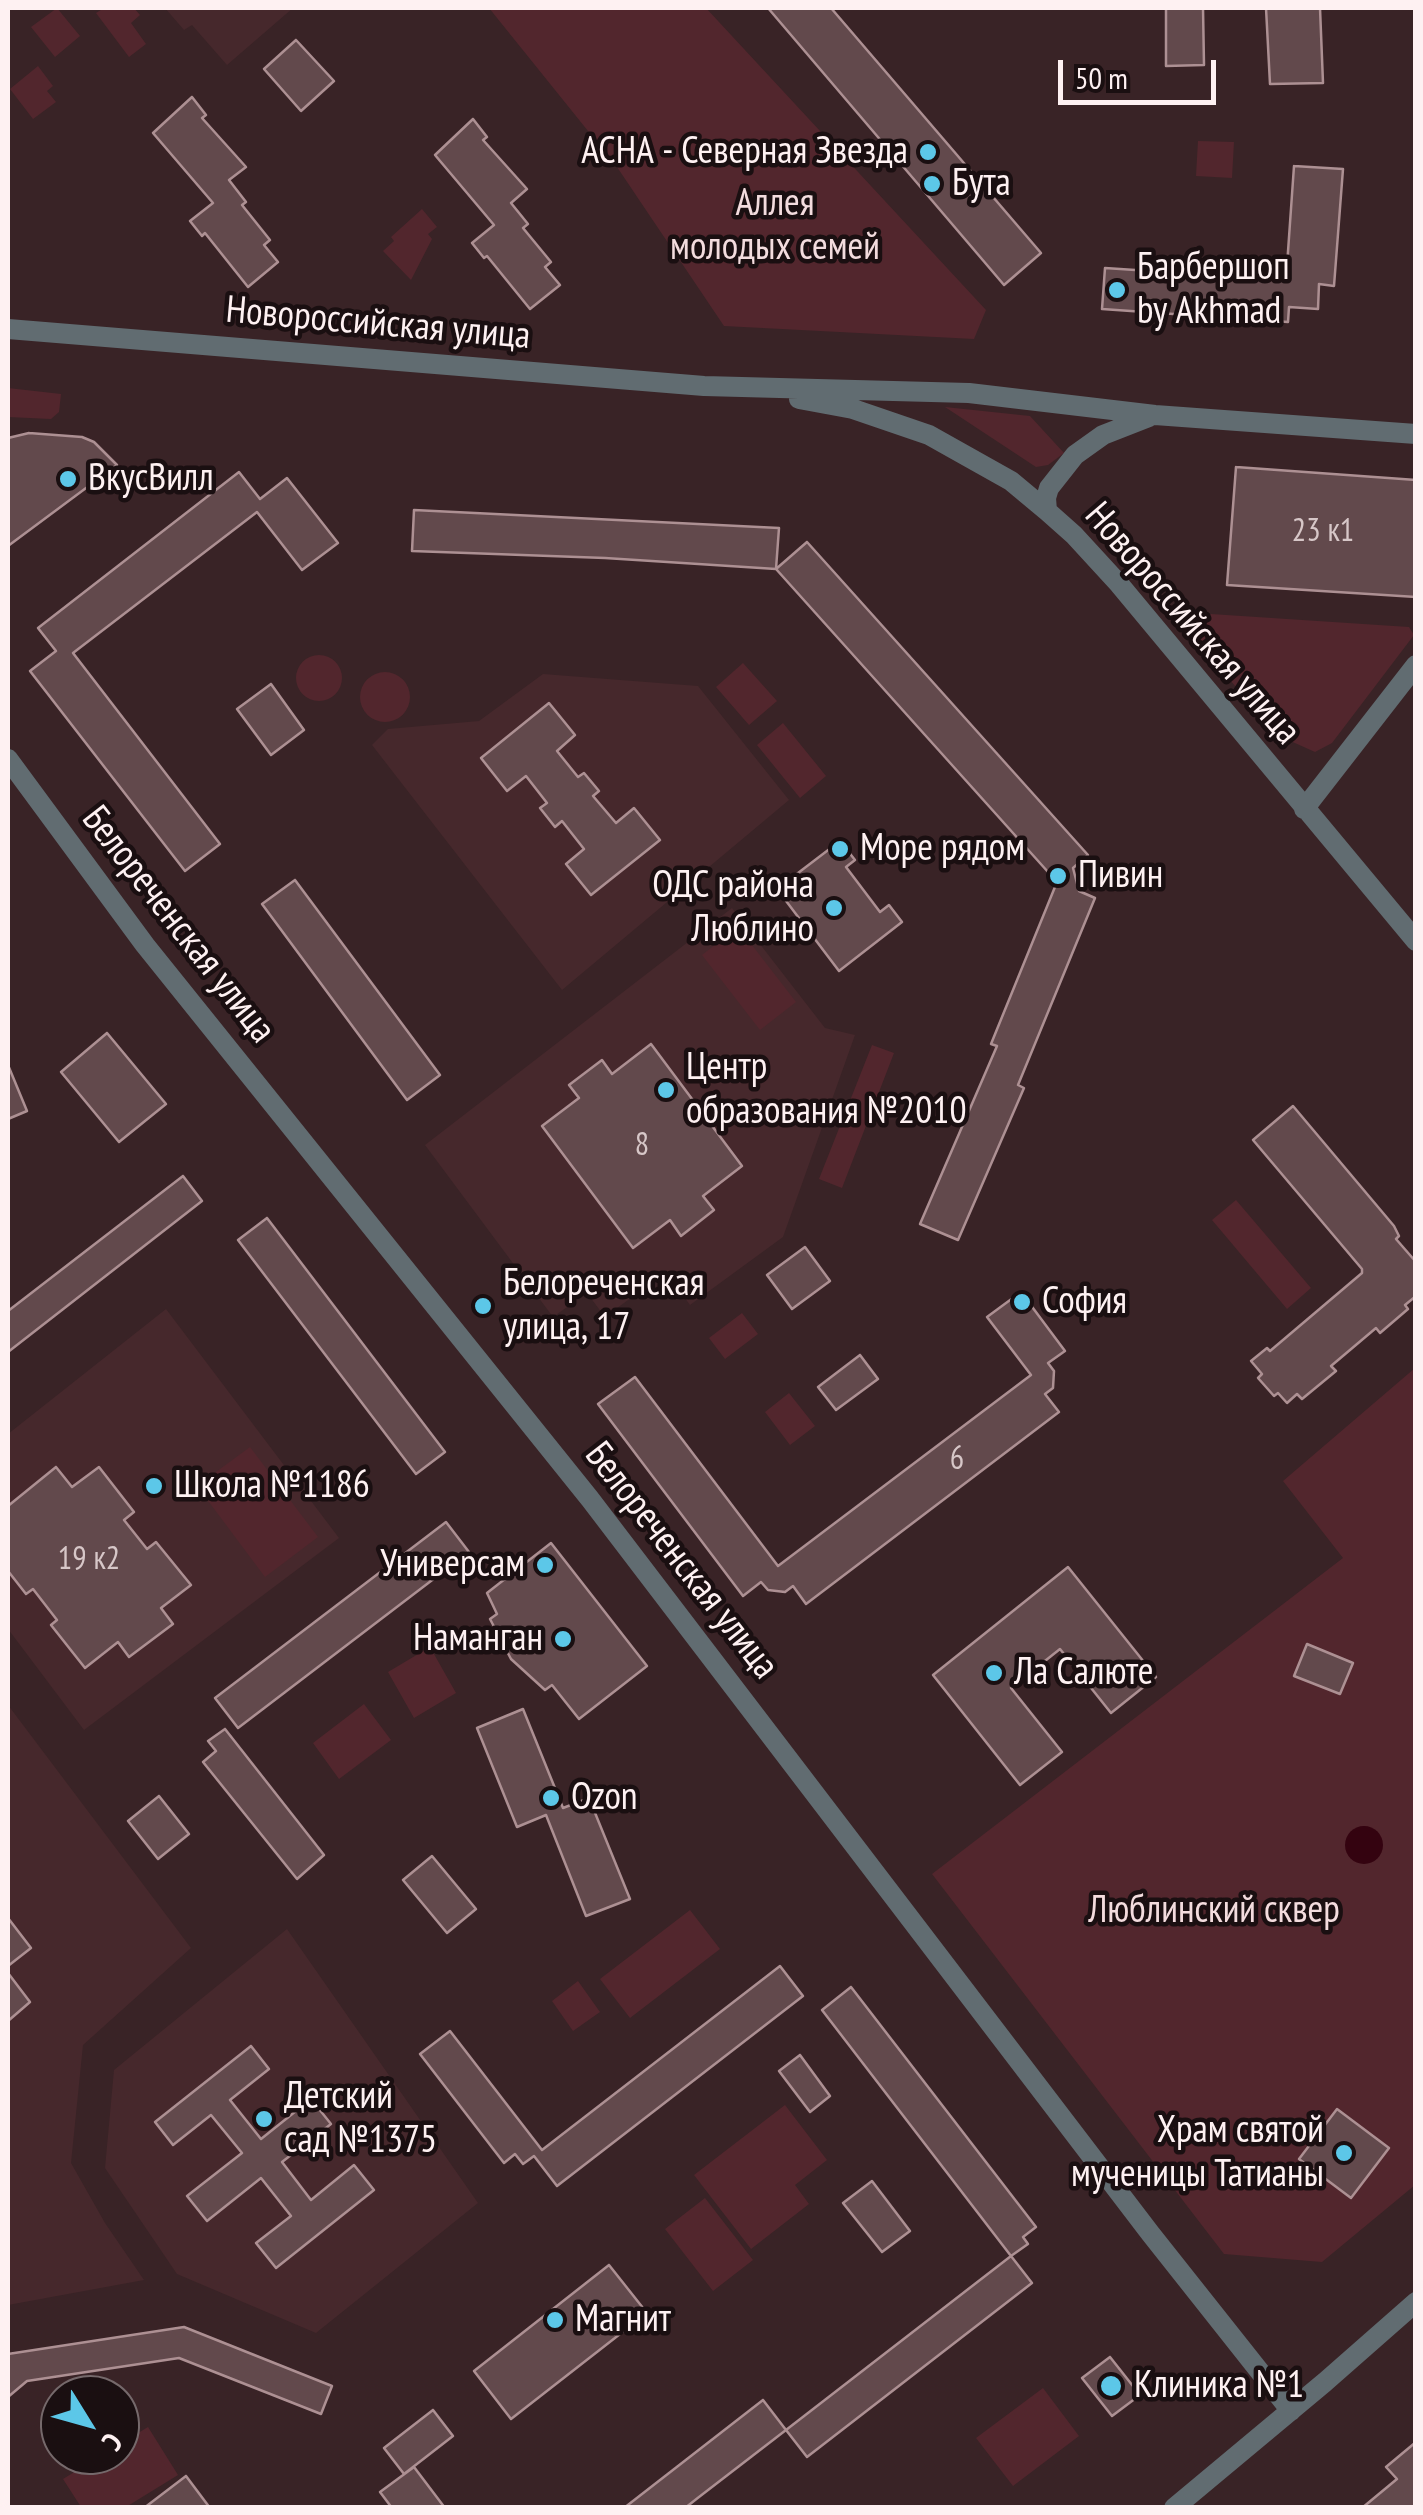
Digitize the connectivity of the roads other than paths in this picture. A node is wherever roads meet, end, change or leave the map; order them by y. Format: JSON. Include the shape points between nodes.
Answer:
{"nodes":[{"id":1,"x":8,"y":329,"type":"edge"},
{"id":2,"x":743,"y":388,"type":"junction"},
{"id":3,"x":1155,"y":415,"type":"junction"},
{"id":4,"x":1416,"y":434,"type":"edge"},
{"id":5,"x":1048,"y":511,"type":"junction"},
{"id":6,"x":1416,"y":666,"type":"edge"},
{"id":7,"x":8,"y":759,"type":"edge"},
{"id":8,"x":1304,"y":809,"type":"junction"},
{"id":9,"x":1416,"y":941,"type":"edge"},
{"id":10,"x":1416,"y":2302,"type":"edge"},
{"id":11,"x":1291,"y":2412,"type":"junction"},
{"id":12,"x":1174,"y":2508,"type":"edge"}],
"edges":[{"from":1,"to":2,"type":"street","name":"Новороссийская улица"},
{"from":2,"to":3,"type":"street","name":"Новороссийская улица","via":[[970,393]]},
{"from":2,"to":5,"type":"street","name":"Новороссийская улица","via":[[854,410],[928,434]]},
{"from":3,"to":4,"type":"street","name":"Новороссийская улица"},
{"from":3,"to":5,"type":"street","via":[[1103,435],[1076,455],[1049,488]]},
{"from":5,"to":8,"type":"street","name":"Новороссийская улица","via":[[1119,584]]},
{"from":6,"to":8,"type":"street"},
{"from":7,"to":11,"type":"street","name":"Белореченская улица","via":[[146,945],[590,1499]]},
{"from":8,"to":9,"type":"street","name":"Новороссийская улица"},
{"from":10,"to":11,"type":"street"},
{"from":11,"to":12,"type":"street"}]}
